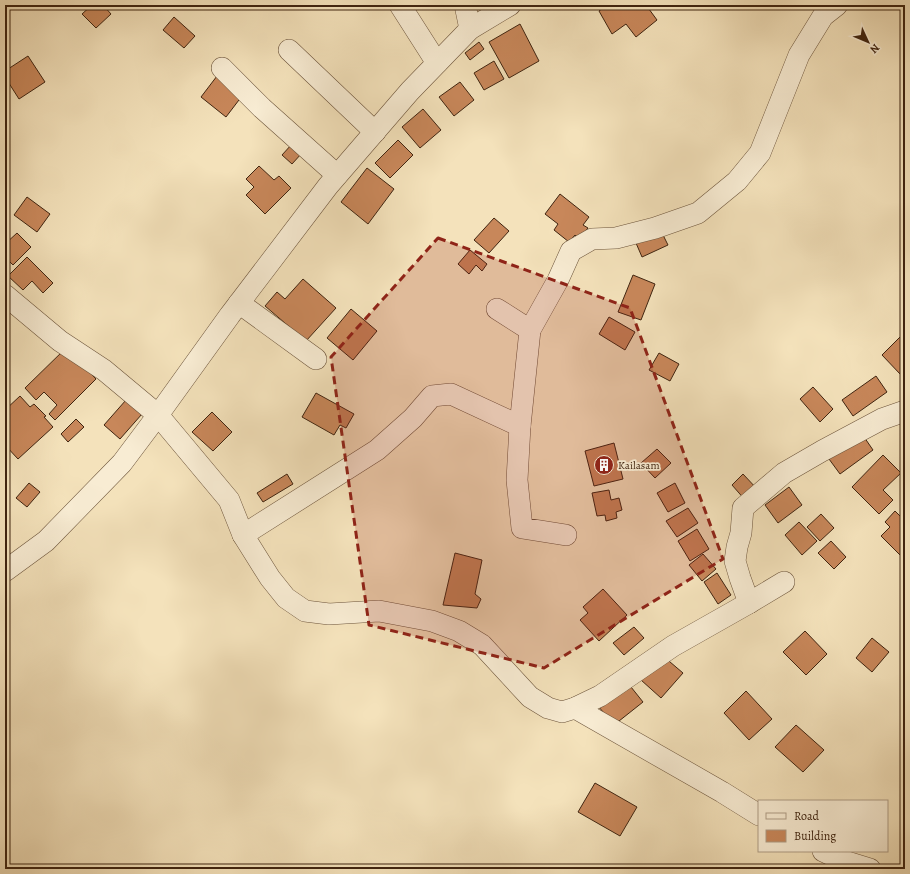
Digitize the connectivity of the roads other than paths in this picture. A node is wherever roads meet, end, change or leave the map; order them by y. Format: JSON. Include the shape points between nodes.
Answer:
{"nodes":[{"id":1,"x":400,"y":5,"type":"edge"},
{"id":2,"x":465,"y":5,"type":"edge"},
{"id":3,"x":510,"y":5,"type":"edge"},
{"id":4,"x":837,"y":5,"type":"edge"},
{"id":5,"x":470,"y":29,"type":"junction"},
{"id":6,"x":289,"y":50,"type":"dead end"},
{"id":7,"x":437,"y":63,"type":"junction"},
{"id":8,"x":222,"y":68,"type":"dead end"},
{"id":9,"x":375,"y":132,"type":"junction"},
{"id":10,"x":337,"y":175,"type":"junction"},
{"id":11,"x":5,"y":295,"type":"edge"},
{"id":12,"x":239,"y":303,"type":"junction"},
{"id":13,"x":497,"y":309,"type":"dead end"},
{"id":14,"x":530,"y":330,"type":"junction"},
{"id":15,"x":316,"y":359,"type":"dead end"},
{"id":16,"x":905,"y":411,"type":"edge"},
{"id":17,"x":158,"y":415,"type":"junction"},
{"id":18,"x":520,"y":426,"type":"junction"},
{"id":19,"x":243,"y":535,"type":"junction"},
{"id":20,"x":566,"y":535,"type":"dead end"},
{"id":21,"x":5,"y":571,"type":"edge"},
{"id":22,"x":784,"y":582,"type":"dead end"},
{"id":23,"x":749,"y":603,"type":"junction"},
{"id":24,"x":575,"y":708,"type":"junction"},
{"id":25,"x":758,"y":814,"type":"edge"},
{"id":26,"x":825,"y":852,"type":"edge"},
{"id":27,"x":870,"y":869,"type":"edge"}],
"edges":[{"from":1,"to":7,"type":"street"},
{"from":2,"to":5,"type":"street"},
{"from":3,"to":5,"type":"street"},
{"from":4,"to":14,"type":"street","via":[[822,16],[799,55],[760,153],[737,182],[698,213],[616,238],[592,239],[571,250],[558,280]]},
{"from":5,"to":7,"type":"street"},
{"from":6,"to":9,"type":"street"},
{"from":7,"to":9,"type":"street"},
{"from":8,"to":10,"type":"street","via":[[262,108]]},
{"from":9,"to":10,"type":"street"},
{"from":10,"to":12,"type":"street"},
{"from":11,"to":17,"type":"street","via":[[60,341],[104,370]]},
{"from":12,"to":15,"type":"street"},
{"from":12,"to":17,"type":"street"},
{"from":13,"to":14,"type":"street"},
{"from":14,"to":18,"type":"street"},
{"from":16,"to":23,"type":"street","via":[[882,418],[784,473],[743,508],[735,561]]},
{"from":17,"to":19,"type":"street","via":[[229,500]]},
{"from":17,"to":21,"type":"street","via":[[122,463],[46,541]]},
{"from":18,"to":19,"type":"street","via":[[451,394],[432,396],[413,418],[377,450]]},
{"from":18,"to":20,"type":"street","via":[[517,480],[522,528]]},
{"from":19,"to":24,"type":"street","via":[[286,598],[305,611],[329,614],[379,611],[432,621],[459,631],[482,645],[530,697],[548,708],[562,712]]},
{"from":22,"to":23,"type":"street"},
{"from":23,"to":24,"type":"street","via":[[674,646],[600,696]]},
{"from":24,"to":25,"type":"street"},
{"from":26,"to":27,"type":"street"}]}
